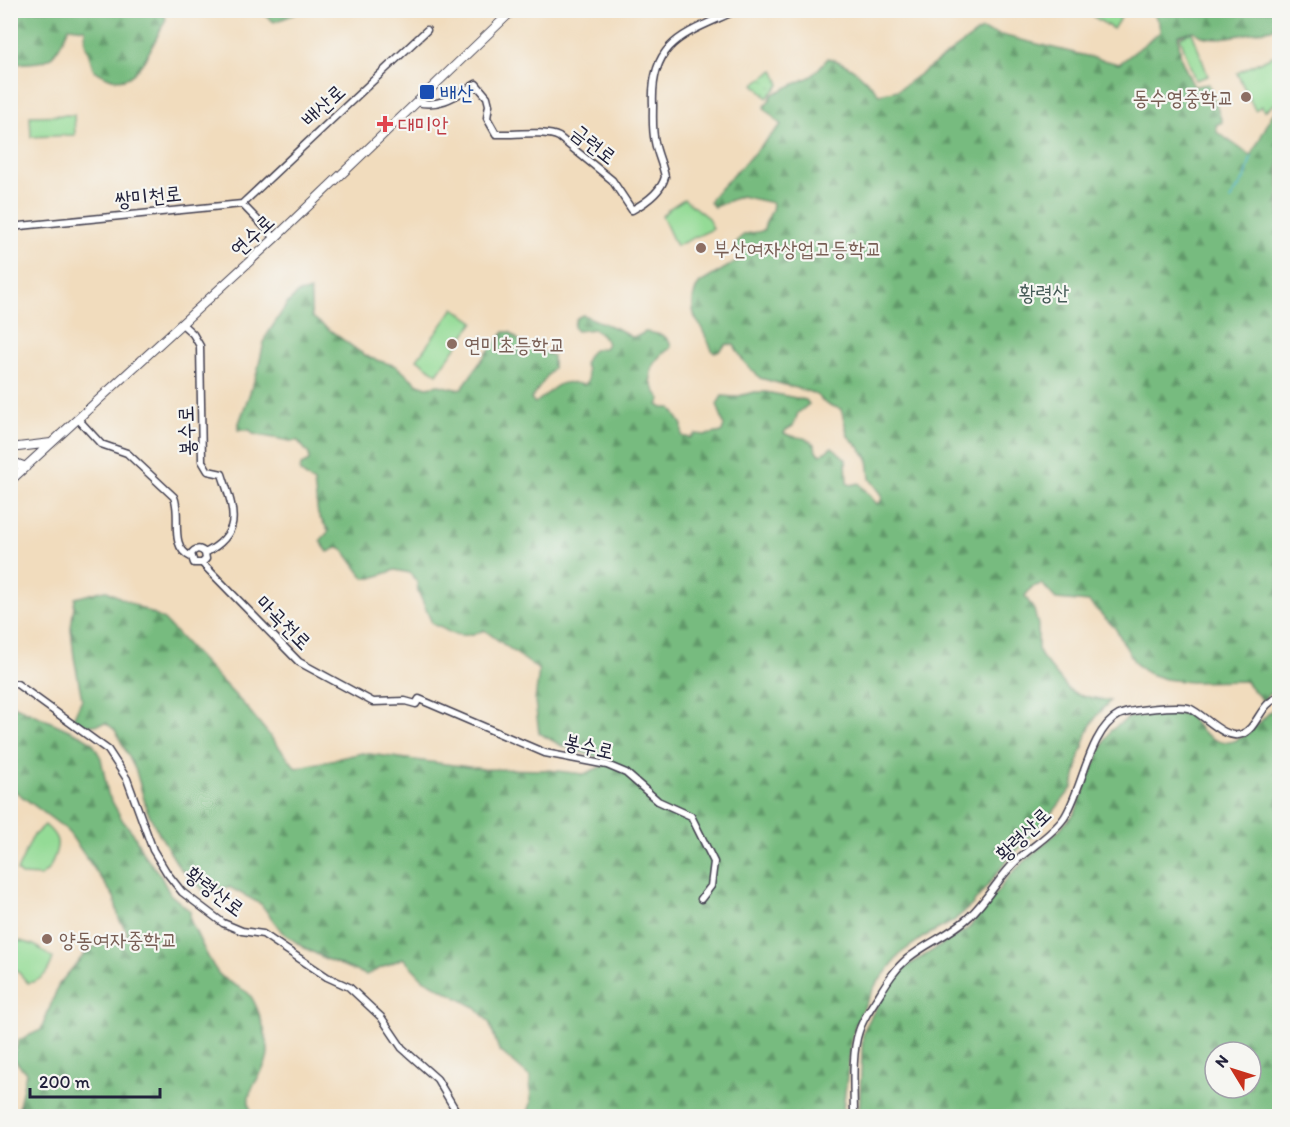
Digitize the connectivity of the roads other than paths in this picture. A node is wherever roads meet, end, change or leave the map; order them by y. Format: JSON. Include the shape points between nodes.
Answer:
{"nodes":[{"id":1,"x":513,"y":10,"type":"edge"},
{"id":2,"x":736,"y":10,"type":"edge"},
{"id":3,"x":427,"y":30,"type":"dead end"},
{"id":4,"x":417,"y":102,"type":"junction"},
{"id":5,"x":242,"y":204,"type":"junction"},
{"id":6,"x":10,"y":227,"type":"edge"},
{"id":7,"x":275,"y":238,"type":"junction"},
{"id":8,"x":182,"y":324,"type":"junction"},
{"id":9,"x":78,"y":419,"type":"junction"},
{"id":10,"x":53,"y":442,"type":"junction"},
{"id":11,"x":10,"y":448,"type":"edge"},
{"id":12,"x":10,"y":461,"type":"edge"},
{"id":13,"x":26,"y":467,"type":"junction"},
{"id":14,"x":10,"y":481,"type":"edge"},
{"id":15,"x":205,"y":553,"type":"junction"},
{"id":16,"x":192,"y":554,"type":"junction"},
{"id":17,"x":202,"y":563,"type":"junction"},
{"id":18,"x":10,"y":684,"type":"edge"},
{"id":19,"x":1280,"y":696,"type":"edge"},
{"id":20,"x":419,"y":699,"type":"joint"},
{"id":21,"x":701,"y":899,"type":"dead end"},
{"id":22,"x":459,"y":1116,"type":"edge"},
{"id":23,"x":854,"y":1116,"type":"edge"}],
"edges":[{"from":1,"to":4,"type":"main road","name":"연수로"},
{"from":2,"to":4,"type":"street","name":"금련로","via":[[682,36],[658,63],[652,83],[654,140],[664,183],[632,210],[612,180],[559,137],[550,133],[496,134],[487,118],[487,97],[476,84],[447,100],[429,105]]},
{"from":3,"to":5,"type":"street","name":"배산로"},
{"from":4,"to":7,"type":"main road","name":"연수로"},
{"from":5,"to":6,"type":"street","name":"쌍미천로"},
{"from":5,"to":7,"type":"street"},
{"from":7,"to":8,"type":"main road","name":"연수로"},
{"from":8,"to":9,"type":"main road","name":"연수로"},
{"from":8,"to":15,"type":"street","name":"봉수로","via":[[200,346],[202,461],[208,471],[222,474],[234,510],[230,532]]},
{"from":9,"to":10,"type":"main road","name":"연수로"},
{"from":9,"to":16,"type":"street","name":"마곡천로","via":[[101,444],[127,453],[174,497],[177,536],[182,550]]},
{"from":10,"to":11,"type":"main road"},
{"from":10,"to":13,"type":"main road","name":"연수로"},
{"from":12,"to":13,"type":"main road"},
{"from":13,"to":14,"type":"main road","name":"연수로"},
{"from":15,"to":16,"type":"street","via":[[200,549]]},
{"from":15,"to":17,"type":"street"},
{"from":16,"to":17,"type":"street","name":"마곡천로","via":[[197,564]]},
{"from":17,"to":20,"type":"street","name":"마곡천로","via":[[299,662],[373,702],[416,704]]},
{"from":18,"to":22,"type":"street","name":"황령산로","via":[[17,684],[108,750],[127,779],[153,850],[182,892],[223,923],[263,934],[327,977],[349,987],[381,1017],[402,1048],[437,1079]]},
{"from":19,"to":23,"type":"street","name":"황령산로","via":[[1267,704],[1242,734],[1233,735],[1191,709],[1179,706],[1118,716],[1108,725],[1058,826],[1016,861],[972,915],[906,960],[888,980],[859,1031]]},
{"from":20,"to":21,"type":"street","name":"봉수로","via":[[545,753],[607,765],[626,773],[658,801],[691,816],[714,862],[711,886]]}]}
